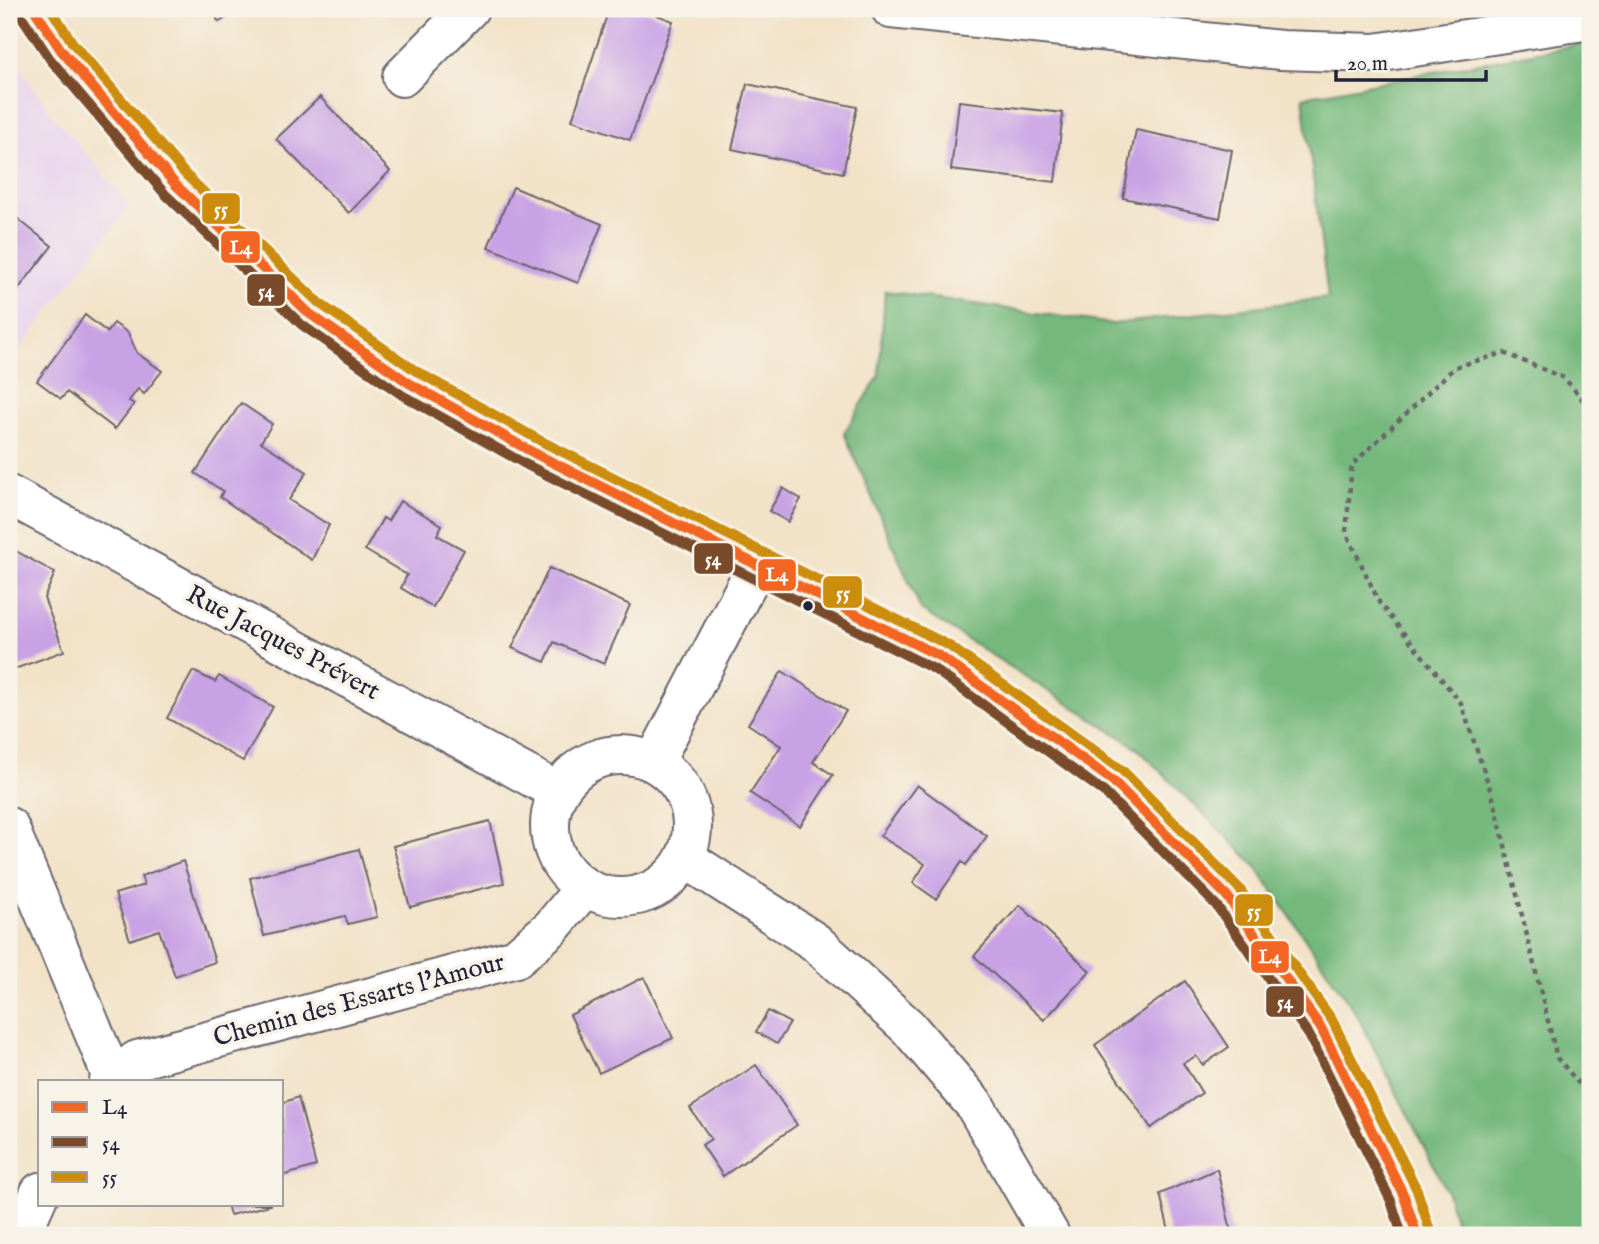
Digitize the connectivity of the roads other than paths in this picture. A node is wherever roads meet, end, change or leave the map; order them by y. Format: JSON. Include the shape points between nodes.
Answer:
{"nodes":[{"id":1,"x":34,"y":9,"type":"edge"},
{"id":2,"x":469,"y":9,"type":"edge"},
{"id":3,"x":891,"y":9,"type":"edge"},
{"id":4,"x":943,"y":11,"type":"edge"},
{"id":5,"x":1590,"y":20,"type":"edge"},
{"id":6,"x":402,"y":77,"type":"dead end"},
{"id":7,"x":9,"y":495,"type":"edge"},
{"id":8,"x":757,"y":565,"type":"junction"},
{"id":9,"x":654,"y":762,"type":"junction"},
{"id":10,"x":557,"y":790,"type":"junction"},
{"id":11,"x":9,"y":827,"type":"edge"},
{"id":12,"x":685,"y":858,"type":"junction"},
{"id":13,"x":584,"y":888,"type":"junction"},
{"id":14,"x":110,"y":1079,"type":"edge"},
{"id":15,"x":38,"y":1196,"type":"edge"},
{"id":16,"x":20,"y":1235,"type":"edge"},
{"id":17,"x":1050,"y":1235,"type":"edge"},
{"id":18,"x":1418,"y":1235,"type":"edge"}],
"edges":[{"from":1,"to":8,"type":"street","via":[[61,50],[176,185],[310,314],[410,383],[523,447]]},
{"from":2,"to":6,"type":"street"},
{"from":3,"to":4,"type":"street"},
{"from":4,"to":5,"type":"street","via":[[1281,50],[1375,53]]},
{"from":7,"to":10,"type":"street","name":"Rue Jacques Prévert"},
{"from":8,"to":9,"type":"street"},
{"from":8,"to":18,"type":"street","via":[[941,657],[1113,780],[1227,896],[1321,1028],[1404,1196]]},
{"from":9,"to":10,"type":"street","via":[[623,754],[596,758],[572,772]]},
{"from":9,"to":12,"type":"street","via":[[674,777],[689,803],[693,830]]},
{"from":10,"to":13,"type":"street","via":[[549,820],[552,848],[565,872]]},
{"from":11,"to":14,"type":"street","name":"Chemin des Essarts l'Amour"},
{"from":12,"to":13,"type":"street","via":[[667,881],[642,894],[613,897]]},
{"from":12,"to":17,"type":"street","via":[[815,943],[908,1027],[974,1104]]},
{"from":13,"to":14,"type":"street","name":"Chemin des Essarts l'Amour","via":[[551,928],[516,958],[137,1060]]},
{"from":15,"to":16,"type":"street"}]}
